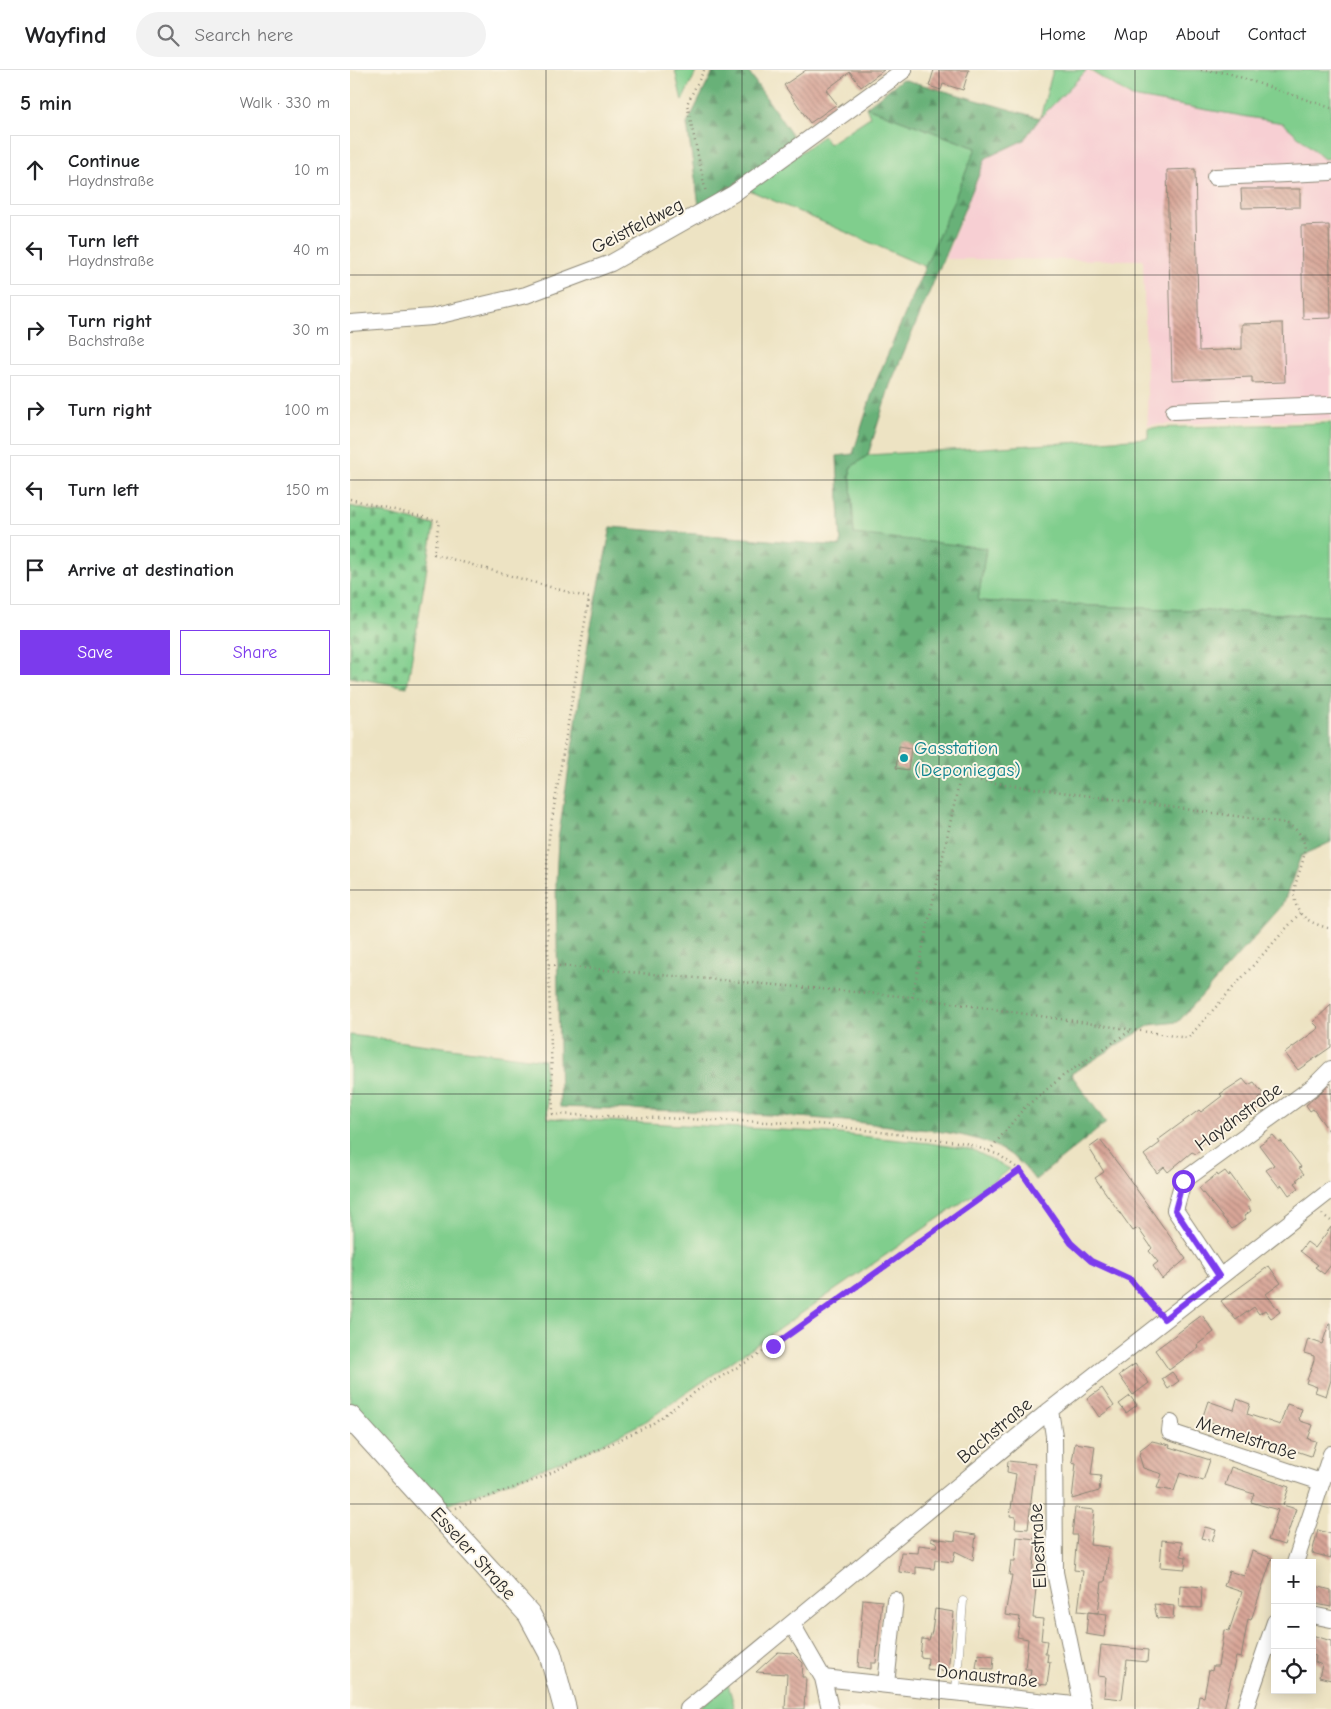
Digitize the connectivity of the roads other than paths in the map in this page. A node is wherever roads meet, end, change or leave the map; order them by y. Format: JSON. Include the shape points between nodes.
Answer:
{"nodes":[{"id":1,"x":904,"y":70,"type":"edge"},
{"id":2,"x":1331,"y":172,"type":"edge"},
{"id":3,"x":1215,"y":176,"type":"dead end"},
{"id":4,"x":350,"y":323,"type":"edge"},
{"id":5,"x":1331,"y":405,"type":"edge"},
{"id":6,"x":1174,"y":411,"type":"dead end"},
{"id":7,"x":1331,"y":1069,"type":"edge"},
{"id":8,"x":1331,"y":1190,"type":"edge"},
{"id":9,"x":1219,"y":1276,"type":"junction"},
{"id":10,"x":1050,"y":1410,"type":"junction"},
{"id":11,"x":350,"y":1417,"type":"edge"},
{"id":12,"x":1171,"y":1423,"type":"dead end"},
{"id":13,"x":1331,"y":1454,"type":"edge"},
{"id":14,"x":1321,"y":1482,"type":"junction"},
{"id":15,"x":1295,"y":1559,"type":"edge"},
{"id":16,"x":895,"y":1600,"type":"dead end"},
{"id":17,"x":963,"y":1601,"type":"dead end"},
{"id":18,"x":1316,"y":1616,"type":"edge"},
{"id":19,"x":1331,"y":1619,"type":"edge"},
{"id":20,"x":792,"y":1624,"type":"junction"},
{"id":21,"x":1271,"y":1634,"type":"edge"},
{"id":22,"x":823,"y":1678,"type":"junction"},
{"id":23,"x":886,"y":1684,"type":"junction"},
{"id":24,"x":956,"y":1691,"type":"junction"},
{"id":25,"x":1008,"y":1703,"type":"edge"},
{"id":26,"x":1083,"y":1708,"type":"edge"},
{"id":27,"x":565,"y":1709,"type":"edge"},
{"id":28,"x":688,"y":1709,"type":"edge"},
{"id":29,"x":830,"y":1709,"type":"edge"},
{"id":30,"x":1245,"y":1709,"type":"edge"}],
"edges":[{"from":1,"to":4,"type":"street","name":"Geistfeldweg","via":[[710,209],[611,263],[526,295],[432,317]]},
{"from":2,"to":3,"type":"street"},
{"from":5,"to":6,"type":"street"},
{"from":7,"to":9,"type":"street","name":"Haydnstraße","via":[[1314,1086],[1183,1181],[1175,1210]]},
{"from":8,"to":9,"type":"street","name":"Bachstraße"},
{"from":9,"to":10,"type":"street","name":"Bachstraße"},
{"from":10,"to":20,"type":"street","name":"Bachstraße"},
{"from":10,"to":26,"type":"street","name":"Elbestraße","via":[[1054,1436],[1054,1572]]},
{"from":11,"to":27,"type":"main road","name":"Esseler Straße","via":[[529,1614],[550,1654]]},
{"from":12,"to":14,"type":"street","name":"Memelstraße","via":[[1170,1432]]},
{"from":13,"to":14,"type":"street"},
{"from":14,"to":15,"type":"street"},
{"from":16,"to":23,"type":"street"},
{"from":17,"to":24,"type":"lane"},
{"from":18,"to":19,"type":"street"},
{"from":20,"to":22,"type":"street"},
{"from":20,"to":28,"type":"street","name":"Bachstraße"},
{"from":21,"to":30,"type":"street"},
{"from":22,"to":23,"type":"street","name":"Donaustraße"},
{"from":22,"to":29,"type":"street"},
{"from":23,"to":24,"type":"street","name":"Donaustraße"},
{"from":24,"to":25,"type":"street","name":"Donaustraße"},
{"from":25,"to":26,"type":"street","name":"Donaustraße"}]}
